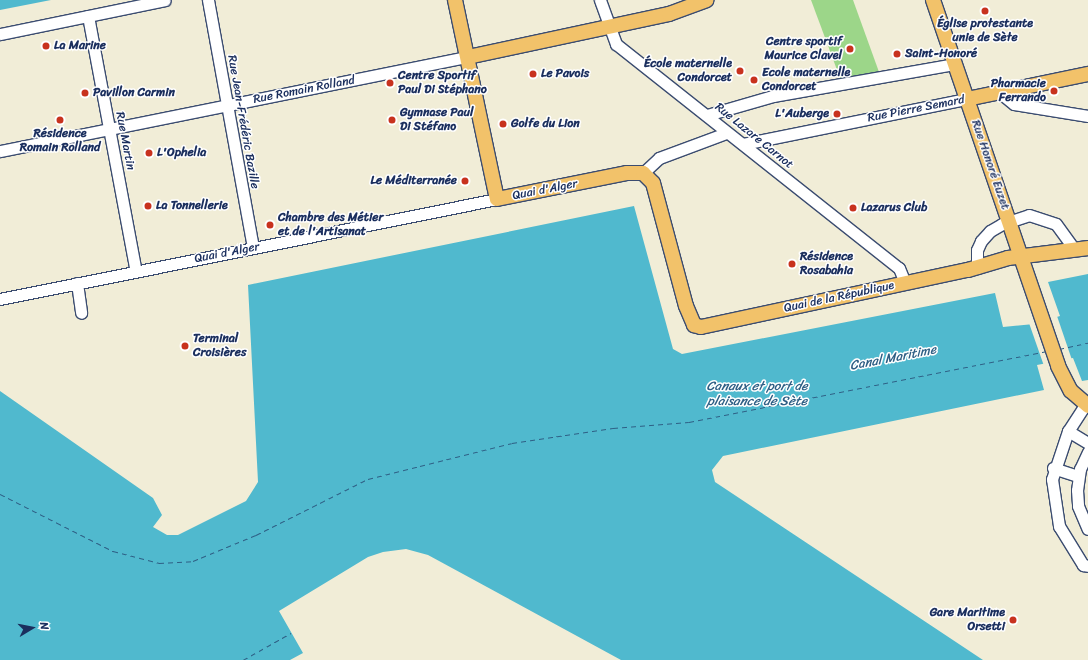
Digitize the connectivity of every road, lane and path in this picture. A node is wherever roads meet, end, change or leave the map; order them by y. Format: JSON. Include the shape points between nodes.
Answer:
{"nodes":[{"id":1,"x":165,"y":0,"type":"edge"},
{"id":2,"x":208,"y":0,"type":"edge"},
{"id":3,"x":455,"y":0,"type":"edge"},
{"id":4,"x":600,"y":0,"type":"edge"},
{"id":5,"x":707,"y":0,"type":"edge"},
{"id":6,"x":933,"y":0,"type":"edge"},
{"id":7,"x":88,"y":16,"type":"junction"},
{"id":8,"x":608,"y":27,"type":"junction"},
{"id":9,"x":0,"y":34,"type":"edge"},
{"id":10,"x":468,"y":56,"type":"junction"},
{"id":11,"x":955,"y":64,"type":"junction"},
{"id":12,"x":1088,"y":74,"type":"edge"},
{"id":13,"x":999,"y":92,"type":"junction"},
{"id":14,"x":968,"y":99,"type":"junction"},
{"id":15,"x":226,"y":105,"type":"junction"},
{"id":16,"x":707,"y":115,"type":"junction"},
{"id":17,"x":1088,"y":116,"type":"edge"},
{"id":18,"x":109,"y":129,"type":"junction"},
{"id":19,"x":726,"y":133,"type":"junction"},
{"id":20,"x":743,"y":144,"type":"junction"},
{"id":21,"x":0,"y":151,"type":"edge"},
{"id":22,"x":643,"y":172,"type":"junction"},
{"id":23,"x":497,"y":199,"type":"junction"},
{"id":24,"x":1009,"y":219,"type":"junction"},
{"id":25,"x":253,"y":248,"type":"junction"},
{"id":26,"x":1080,"y":249,"type":"edge"},
{"id":27,"x":1023,"y":258,"type":"junction"},
{"id":28,"x":977,"y":268,"type":"junction"},
{"id":29,"x":136,"y":272,"type":"junction"},
{"id":30,"x":77,"y":283,"type":"junction"},
{"id":31,"x":905,"y":283,"type":"junction"},
{"id":32,"x":0,"y":299,"type":"edge"},
{"id":33,"x":81,"y":313,"type":"dead end"},
{"id":34,"x":1086,"y":405,"type":"edge"},
{"id":35,"x":1068,"y":431,"type":"junction"},
{"id":36,"x":1088,"y":443,"type":"edge"},
{"id":37,"x":1088,"y":452,"type":"edge"},
{"id":38,"x":1053,"y":468,"type":"junction"},
{"id":39,"x":1078,"y":476,"type":"junction"},
{"id":40,"x":1088,"y":529,"type":"edge"},
{"id":41,"x":1088,"y":566,"type":"edge"}],
"edges":[{"from":1,"to":7,"type":"street"},
{"from":2,"to":15,"type":"street","name":"Rue Jean-Frédéric Bazille"},
{"from":3,"to":10,"type":"main road"},
{"from":4,"to":8,"type":"street","name":"Rue Lazare Carnot"},
{"from":5,"to":8,"type":"main road","name":"Rue Romain Rolland","via":[[669,14]]},
{"from":6,"to":11,"type":"main road","name":"Rue Honoré Euzet"},
{"from":7,"to":9,"type":"street"},
{"from":7,"to":18,"type":"street","name":"Rue Martin"},
{"from":8,"to":10,"type":"main road","name":"Rue Romain Rolland"},
{"from":8,"to":16,"type":"street","name":"Rue Lazare Carnot","via":[[616,44]]},
{"from":10,"to":15,"type":"street","name":"Rue Romain Rolland"},
{"from":10,"to":23,"type":"main road"},
{"from":11,"to":14,"type":"main road","name":"Rue Honoré Euzet"},
{"from":11,"to":16,"type":"street","via":[[773,96]]},
{"from":12,"to":13,"type":"main road","name":"Rue Pierre Semard"},
{"from":13,"to":14,"type":"main road","name":"Rue Pierre Semard"},
{"from":13,"to":17,"type":"street","via":[[1014,104]]},
{"from":14,"to":20,"type":"street","name":"Rue Pierre Semard"},
{"from":14,"to":24,"type":"main road","name":"Rue Honoré Euzet"},
{"from":15,"to":18,"type":"street","name":"Rue Romain Rolland"},
{"from":15,"to":25,"type":"street","name":"Rue Jean-Frédéric Bazille"},
{"from":16,"to":19,"type":"street","name":"Rue Lazare Carnot"},
{"from":18,"to":21,"type":"street","name":"Rue Romain Rolland"},
{"from":18,"to":29,"type":"street","name":"Rue Martin"},
{"from":19,"to":20,"type":"street","name":"Rue Lazare Carnot"},
{"from":19,"to":22,"type":"street","via":[[659,158]]},
{"from":20,"to":31,"type":"street","name":"Rue Lazare Carnot","via":[[899,268]]},
{"from":22,"to":23,"type":"main road","name":"Quai d'Alger"},
{"from":22,"to":31,"type":"main road","name":"Quai de la République","via":[[652,183],[690,319],[694,325],[701,327]]},
{"from":23,"to":25,"type":"street","name":"Quai d'Alger"},
{"from":24,"to":26,"type":"street","via":[[1029,215],[1048,220]]},
{"from":24,"to":27,"type":"main road","name":"Rue Honoré Euzet"},
{"from":24,"to":28,"type":"street","via":[[990,231],[981,241],[977,250]]},
{"from":25,"to":29,"type":"street","name":"Quai d'Alger"},
{"from":26,"to":27,"type":"main road","name":"Quai de la République"},
{"from":27,"to":28,"type":"main road","name":"Quai de la République","via":[[1008,258]]},
{"from":27,"to":34,"type":"main road","name":"Rue Honoré Euzet","via":[[1058,366],[1071,391]]},
{"from":28,"to":31,"type":"main road","name":"Quai de la République"},
{"from":29,"to":30,"type":"street","name":"Quai d'Alger"},
{"from":30,"to":32,"type":"street","name":"Quai d'Alger"},
{"from":30,"to":33,"type":"street"},
{"from":34,"to":35,"type":"street"},
{"from":35,"to":36,"type":"street"},
{"from":35,"to":38,"type":"street"},
{"from":37,"to":39,"type":"street"},
{"from":38,"to":39,"type":"street"},
{"from":38,"to":41,"type":"street","via":[[1053,500],[1059,526],[1082,565]]},
{"from":39,"to":40,"type":"street","via":[[1078,506]]}]}
